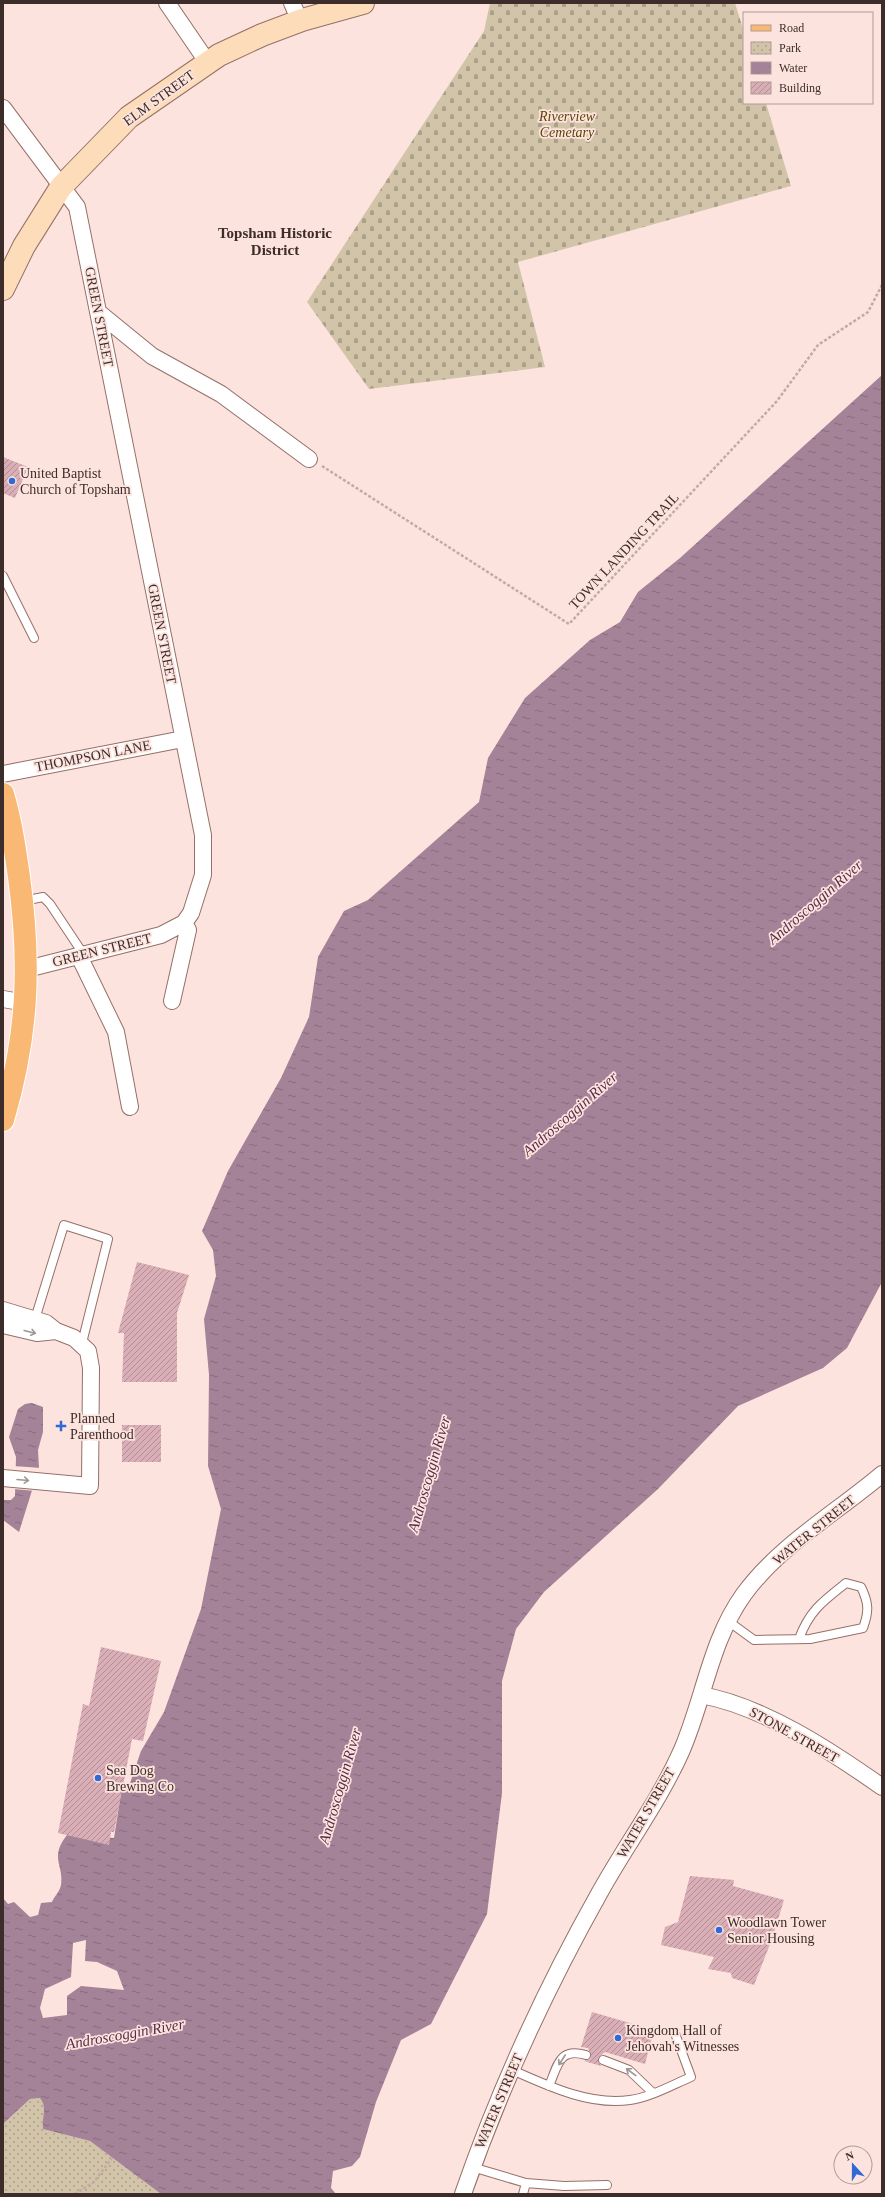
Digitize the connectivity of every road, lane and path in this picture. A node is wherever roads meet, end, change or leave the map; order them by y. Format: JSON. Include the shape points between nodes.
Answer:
{"nodes":[{"id":1,"x":167,"y":3,"type":"edge"},
{"id":2,"x":363,"y":3,"type":"edge"},
{"id":3,"x":296,"y":12,"type":"edge"},
{"id":4,"x":208,"y":63,"type":"junction"},
{"id":5,"x":3,"y":108,"type":"edge"},
{"id":6,"x":61,"y":187,"type":"junction"},
{"id":7,"x":882,"y":285,"type":"edge"},
{"id":8,"x":3,"y":289,"type":"edge"},
{"id":9,"x":98,"y":312,"type":"junction"},
{"id":10,"x":310,"y":459,"type":"joint"},
{"id":11,"x":3,"y":576,"type":"edge"},
{"id":12,"x":34,"y":638,"type":"dead end"},
{"id":13,"x":183,"y":739,"type":"junction"},
{"id":14,"x":3,"y":774,"type":"edge"},
{"id":15,"x":3,"y":794,"type":"edge"},
{"id":16,"x":22,"y":902,"type":"junction"},
{"id":17,"x":184,"y":923,"type":"junction"},
{"id":18,"x":82,"y":955,"type":"junction"},
{"id":19,"x":27,"y":969,"type":"junction"},
{"id":20,"x":3,"y":999,"type":"edge"},
{"id":21,"x":172,"y":1001,"type":"dead end"},
{"id":22,"x":26,"y":1003,"type":"junction"},
{"id":23,"x":130,"y":1108,"type":"dead end"},
{"id":24,"x":3,"y":1120,"type":"edge"},
{"id":25,"x":3,"y":1310,"type":"edge"},
{"id":26,"x":35,"y":1319,"type":"junction"},
{"id":27,"x":3,"y":1325,"type":"edge"},
{"id":28,"x":56,"y":1331,"type":"junction"},
{"id":29,"x":82,"y":1343,"type":"junction"},
{"id":30,"x":3,"y":1478,"type":"edge"},
{"id":31,"x":879,"y":1478,"type":"edge"},
{"id":32,"x":728,"y":1621,"type":"junction"},
{"id":33,"x":799,"y":1639,"type":"junction"},
{"id":34,"x":701,"y":1695,"type":"junction"},
{"id":35,"x":882,"y":1787,"type":"edge"},
{"id":36,"x":676,"y":2036,"type":"dead end"},
{"id":37,"x":586,"y":2055,"type":"dead end"},
{"id":38,"x":603,"y":2060,"type":"dead end"},
{"id":39,"x":512,"y":2070,"type":"junction"},
{"id":40,"x":549,"y":2086,"type":"junction"},
{"id":41,"x":653,"y":2093,"type":"junction"},
{"id":42,"x":112,"y":2158,"type":"dead end"},
{"id":43,"x":472,"y":2166,"type":"junction"},
{"id":44,"x":526,"y":2183,"type":"junction"},
{"id":45,"x":607,"y":2185,"type":"dead end"},
{"id":46,"x":77,"y":2194,"type":"edge"},
{"id":47,"x":463,"y":2194,"type":"edge"},
{"id":48,"x":523,"y":2194,"type":"edge"}],
"edges":[{"from":1,"to":4,"type":"street"},
{"from":2,"to":3,"type":"main road","name":"ELM STREET"},
{"from":3,"to":4,"type":"main road","name":"ELM STREET"},
{"from":4,"to":6,"type":"main road","name":"ELM STREET","via":[[129,117]]},
{"from":5,"to":6,"type":"street","name":"GREEN STREET"},
{"from":6,"to":8,"type":"main road","name":"ELM STREET","via":[[24,246]]},
{"from":6,"to":9,"type":"street","name":"GREEN STREET","via":[[77,207]]},
{"from":7,"to":10,"type":"path","name":"TOWN LANDING TRAIL","via":[[868,312],[818,345],[778,401],[569,624]]},
{"from":9,"to":10,"type":"street","via":[[152,356],[221,394]]},
{"from":9,"to":13,"type":"street","name":"GREEN STREET"},
{"from":11,"to":12,"type":"lane"},
{"from":13,"to":14,"type":"street","name":"THOMPSON LANE"},
{"from":13,"to":17,"type":"street","name":"GREEN STREET","via":[[203,835],[203,876],[191,913]]},
{"from":15,"to":16,"type":"main road","via":[[9,815]]},
{"from":16,"to":18,"type":"lane","via":[[43,897]]},
{"from":16,"to":19,"type":"main road"},
{"from":17,"to":18,"type":"street","name":"GREEN STREET","via":[[160,936]]},
{"from":17,"to":21,"type":"street","via":[[188,930]]},
{"from":18,"to":19,"type":"street","name":"GREEN STREET"},
{"from":18,"to":23,"type":"street","via":[[116,1032]]},
{"from":19,"to":22,"type":"main road"},
{"from":20,"to":22,"type":"street"},
{"from":22,"to":24,"type":"main road","via":[[14,1082]]},
{"from":25,"to":26,"type":"street"},
{"from":26,"to":28,"type":"street"},
{"from":26,"to":29,"type":"lane","via":[[64,1226],[108,1239]]},
{"from":27,"to":28,"type":"street","one_way":true,"via":[[37,1334]]},
{"from":28,"to":29,"type":"street"},
{"from":30,"to":29,"type":"street","one_way":true,"via":[[90,1486],[91,1368],[90,1357]]},
{"from":31,"to":32,"type":"street","name":"WATER STREET","via":[[764,1571],[744,1594]]},
{"from":32,"to":33,"type":"lane","via":[[754,1640]]},
{"from":32,"to":34,"type":"street","name":"WATER STREET","via":[[714,1651]]},
{"from":33,"to":33,"type":"lane","via":[[863,1628],[869,1613],[861,1587],[846,1583],[823,1600],[805,1622]]},
{"from":34,"to":35,"type":"street","name":"STONE STREET","via":[[736,1704],[770,1718]]},
{"from":34,"to":39,"type":"street","name":"WATER STREET","via":[[682,1751],[600,1890],[560,1967]]},
{"from":36,"to":41,"type":"lane","via":[[691,2077]]},
{"from":37,"to":40,"type":"lane","one_way":true,"via":[[571,2052],[566,2054]]},
{"from":41,"to":38,"type":"lane","one_way":true,"via":[[630,2070]]},
{"from":39,"to":40,"type":"lane"},
{"from":39,"to":43,"type":"street","name":"WATER STREET"},
{"from":40,"to":41,"type":"lane","via":[[592,2099],[615,2102]]},
{"from":42,"to":46,"type":"path","via":[[94,2182]]},
{"from":43,"to":44,"type":"lane"},
{"from":43,"to":47,"type":"street","name":"WATER STREET"},
{"from":44,"to":45,"type":"lane","via":[[564,2186]]},
{"from":44,"to":48,"type":"lane"}]}
